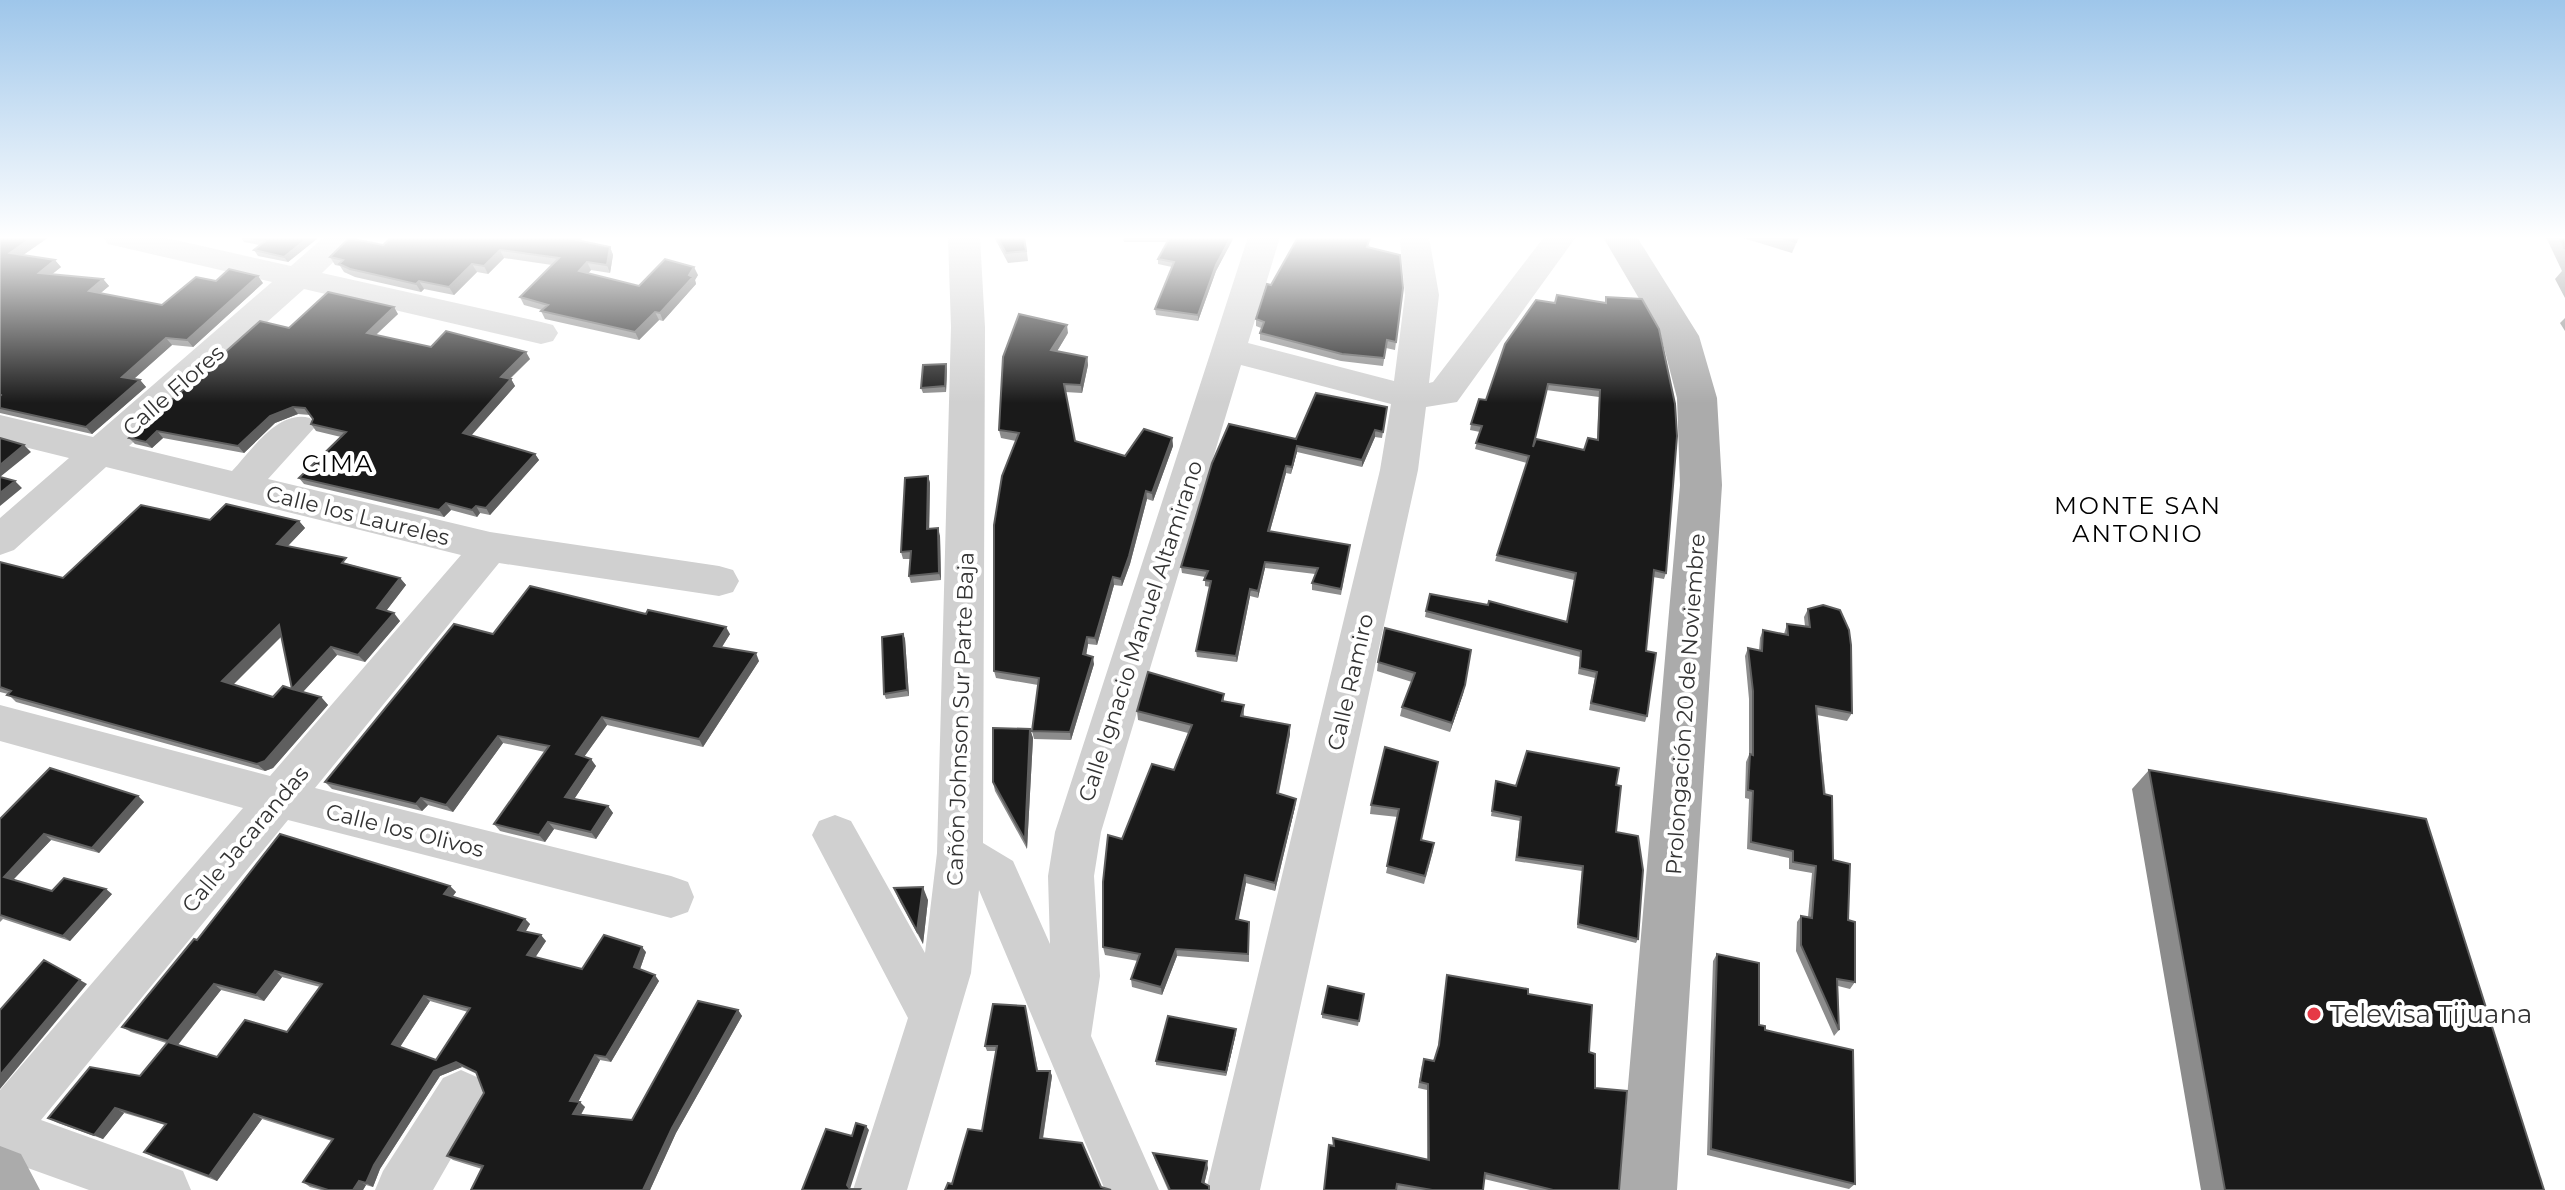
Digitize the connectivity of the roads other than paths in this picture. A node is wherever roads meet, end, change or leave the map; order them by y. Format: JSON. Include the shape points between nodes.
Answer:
{"nodes":[{"id":1,"x":284,"y":293,"type":"edge"},
{"id":2,"x":360,"y":293,"type":"edge"},
{"id":3,"x":966,"y":293,"type":"edge"},
{"id":4,"x":1247,"y":293,"type":"edge"},
{"id":5,"x":1421,"y":293,"type":"edge"},
{"id":6,"x":1519,"y":293,"type":"edge"},
{"id":7,"x":1658,"y":293,"type":"edge"},
{"id":8,"x":541,"y":333,"type":"dead end"},
{"id":9,"x":1229,"y":350,"type":"junction"},
{"id":10,"x":1410,"y":397,"type":"junction"},
{"id":11,"x":297,"y":427,"type":"dead end"},
{"id":12,"x":0,"y":428,"type":"edge"},
{"id":13,"x":101,"y":452,"type":"junction"},
{"id":14,"x":239,"y":486,"type":"junction"},
{"id":15,"x":0,"y":540,"type":"edge"},
{"id":16,"x":490,"y":547,"type":"junction"},
{"id":17,"x":719,"y":581,"type":"dead end"},
{"id":18,"x":0,"y":723,"type":"edge"},
{"id":19,"x":279,"y":798,"type":"junction"},
{"id":20,"x":835,"y":835,"type":"dead end"},
{"id":21,"x":960,"y":853,"type":"junction"},
{"id":22,"x":671,"y":897,"type":"dead end"},
{"id":23,"x":934,"y":1017,"type":"junction"},
{"id":24,"x":1067,"y":1034,"type":"junction"},
{"id":25,"x":461,"y":1096,"type":"dead end"},
{"id":26,"x":0,"y":1131,"type":"edge"},
{"id":27,"x":0,"y":1175,"type":"edge"},
{"id":28,"x":11,"y":1190,"type":"edge"},
{"id":29,"x":164,"y":1190,"type":"edge"},
{"id":30,"x":402,"y":1190,"type":"edge"},
{"id":31,"x":880,"y":1190,"type":"edge"},
{"id":32,"x":1132,"y":1190,"type":"edge"},
{"id":33,"x":1233,"y":1190,"type":"edge"},
{"id":34,"x":1648,"y":1190,"type":"edge"}],
"edges":[{"from":1,"to":13,"type":"street","name":"Calle Flores"},
{"from":2,"to":8,"type":"street"},
{"from":3,"to":21,"type":"street","name":"Cañón Johnson Sur Parte Baja"},
{"from":4,"to":9,"type":"street","name":"Calle Ignacio Manuel Altamirano"},
{"from":5,"to":10,"type":"street","name":"Calle Ramiro"},
{"from":6,"to":10,"type":"street","via":[[1444,393]]},
{"from":7,"to":34,"type":"main road","name":"Prolongación 20 de Noviembre","via":[[1680,336],[1697,398],[1701,485]]},
{"from":9,"to":10,"type":"street"},
{"from":9,"to":24,"type":"street","name":"Calle Ignacio Manuel Altamirano","via":[[1078,832],[1071,876],[1076,976]]},
{"from":10,"to":33,"type":"street","name":"Calle Ramiro","via":[[1406,440]]},
{"from":11,"to":14,"type":"street"},
{"from":12,"to":13,"type":"street","name":"Calle los Laureles"},
{"from":13,"to":14,"type":"street","name":"Calle los Laureles"},
{"from":13,"to":15,"type":"street","name":"Calle Flores"},
{"from":14,"to":16,"type":"street","name":"Calle los Laureles"},
{"from":16,"to":17,"type":"street","name":"Calle los Laureles"},
{"from":16,"to":19,"type":"street","name":"Calle Jacarandas"},
{"from":18,"to":19,"type":"street","name":"Calle los Olivos"},
{"from":19,"to":22,"type":"street","name":"Calle los Olivos"},
{"from":19,"to":26,"type":"street","name":"Calle Jacarandas"},
{"from":20,"to":23,"type":"street"},
{"from":21,"to":23,"type":"street","name":"Cañón Johnson Sur Parte Baja","via":[[947,973]]},
{"from":21,"to":24,"type":"street","via":[[997,876]]},
{"from":23,"to":31,"type":"street","name":"Cañón Johnson Sur Parte Baja"},
{"from":24,"to":32,"type":"street"},
{"from":25,"to":30,"type":"street"},
{"from":26,"to":29,"type":"street"},
{"from":27,"to":28,"type":"main road"}]}
